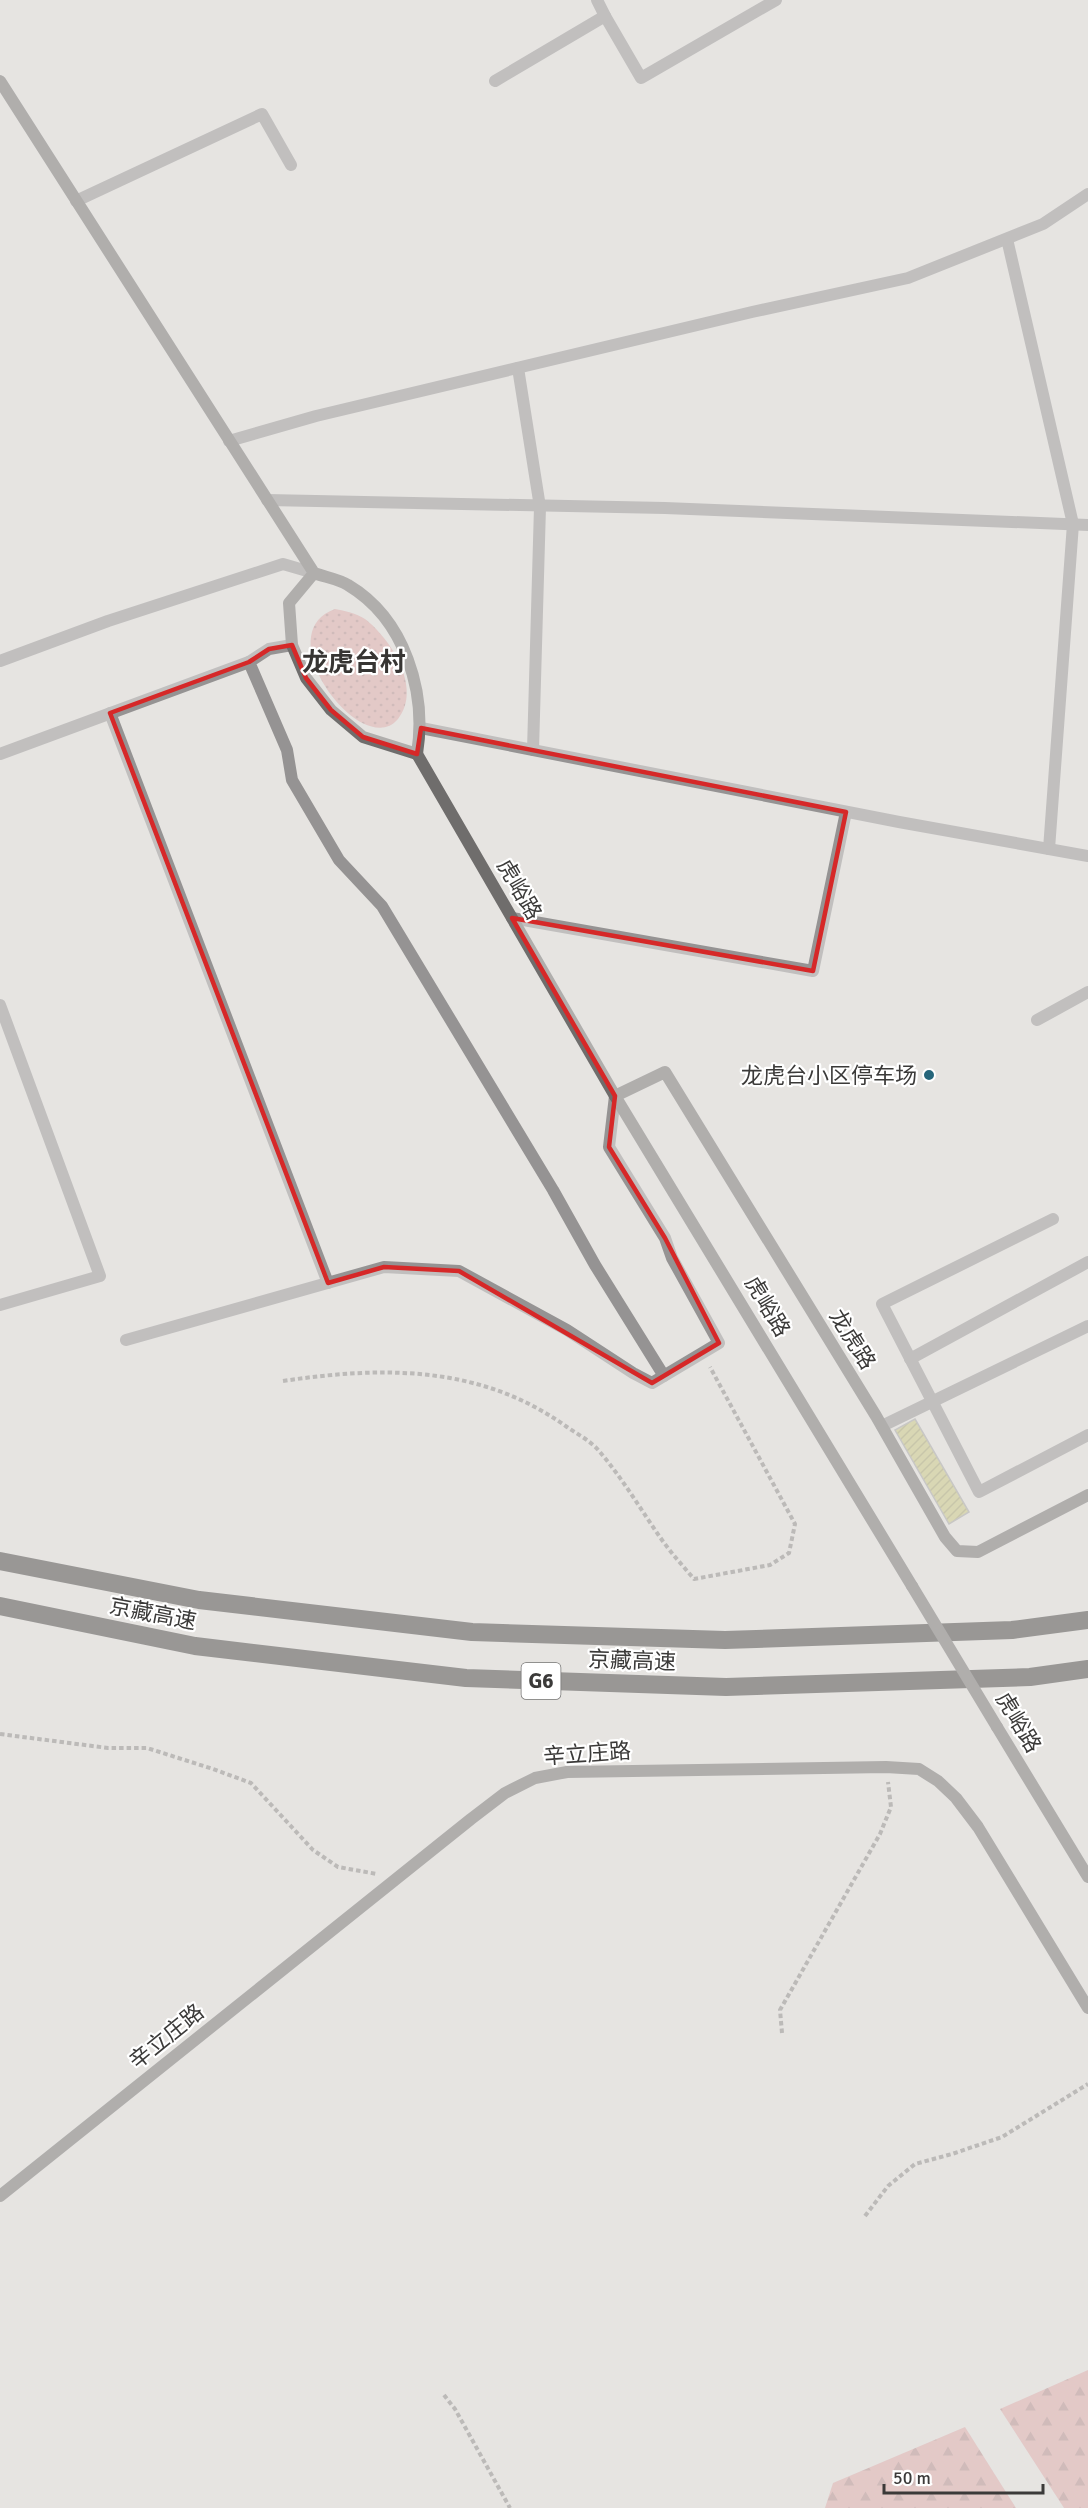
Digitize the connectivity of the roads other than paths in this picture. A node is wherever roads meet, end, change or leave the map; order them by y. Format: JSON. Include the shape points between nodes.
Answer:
{"nodes":[{"id":1,"x":597,"y":0,"type":"edge"},
{"id":2,"x":776,"y":0,"type":"edge"},
{"id":3,"x":605,"y":16,"type":"junction"},
{"id":4,"x":0,"y":81,"type":"edge"},
{"id":5,"x":495,"y":81,"type":"dead end"},
{"id":6,"x":291,"y":165,"type":"dead end"},
{"id":7,"x":1088,"y":194,"type":"edge"},
{"id":8,"x":76,"y":201,"type":"junction"},
{"id":9,"x":1007,"y":239,"type":"junction"},
{"id":10,"x":518,"y":368,"type":"junction"},
{"id":11,"x":229,"y":441,"type":"junction"},
{"id":12,"x":267,"y":500,"type":"junction"},
{"id":13,"x":540,"y":507,"type":"junction"},
{"id":14,"x":1073,"y":524,"type":"junction"},
{"id":15,"x":1088,"y":525,"type":"edge"},
{"id":16,"x":314,"y":573,"type":"junction"},
{"id":17,"x":292,"y":645,"type":"junction"},
{"id":18,"x":0,"y":661,"type":"edge"},
{"id":19,"x":249,"y":662,"type":"junction"},
{"id":20,"x":110,"y":713,"type":"junction"},
{"id":21,"x":421,"y":728,"type":"junction"},
{"id":22,"x":533,"y":750,"type":"junction"},
{"id":23,"x":0,"y":754,"type":"edge"},
{"id":24,"x":417,"y":754,"type":"junction"},
{"id":25,"x":846,"y":812,"type":"junction"},
{"id":26,"x":1049,"y":849,"type":"junction"},
{"id":27,"x":1088,"y":856,"type":"edge"},
{"id":28,"x":513,"y":918,"type":"junction"},
{"id":29,"x":1088,"y":992,"type":"edge"},
{"id":30,"x":0,"y":1005,"type":"edge"},
{"id":31,"x":1037,"y":1020,"type":"dead end"},
{"id":32,"x":615,"y":1096,"type":"junction"},
{"id":33,"x":1053,"y":1219,"type":"dead end"},
{"id":34,"x":1088,"y":1262,"type":"edge"},
{"id":35,"x":328,"y":1283,"type":"junction"},
{"id":36,"x":0,"y":1305,"type":"edge"},
{"id":37,"x":1088,"y":1326,"type":"edge"},
{"id":38,"x":126,"y":1340,"type":"dead end"},
{"id":39,"x":910,"y":1359,"type":"junction"},
{"id":40,"x":664,"y":1376,"type":"junction"},
{"id":41,"x":932,"y":1402,"type":"junction"},
{"id":42,"x":882,"y":1426,"type":"junction"},
{"id":43,"x":1088,"y":1435,"type":"edge"},
{"id":44,"x":1088,"y":1495,"type":"edge"},
{"id":45,"x":0,"y":1561,"type":"edge"},
{"id":46,"x":0,"y":1606,"type":"edge"},
{"id":47,"x":1088,"y":1620,"type":"edge"},
{"id":48,"x":1088,"y":1669,"type":"edge"},
{"id":49,"x":1088,"y":1877,"type":"edge"},
{"id":50,"x":1088,"y":2008,"type":"edge"},
{"id":51,"x":0,"y":2196,"type":"edge"}],
"edges":[{"from":1,"to":3,"type":"street"},
{"from":2,"to":3,"type":"street","via":[[641,78]]},
{"from":3,"to":5,"type":"street"},
{"from":4,"to":8,"type":"street"},
{"from":6,"to":8,"type":"street","via":[[262,114]]},
{"from":7,"to":9,"type":"street","via":[[1043,224]]},
{"from":8,"to":11,"type":"street"},
{"from":9,"to":10,"type":"street","via":[[908,278]]},
{"from":9,"to":14,"type":"street"},
{"from":10,"to":11,"type":"street"},
{"from":10,"to":13,"type":"street"},
{"from":11,"to":12,"type":"street"},
{"from":12,"to":13,"type":"street"},
{"from":12,"to":16,"type":"street"},
{"from":13,"to":14,"type":"street"},
{"from":13,"to":22,"type":"street"},
{"from":14,"to":15,"type":"street"},
{"from":14,"to":26,"type":"street"},
{"from":16,"to":17,"type":"street","via":[[289,603]]},
{"from":16,"to":18,"type":"street","via":[[283,564]]},
{"from":16,"to":21,"type":"street","via":[[348,584],[377,608],[399,636],[411,667]]},
{"from":17,"to":19,"type":"street","via":[[269,649]]},
{"from":17,"to":24,"type":"street","via":[[306,678],[331,710],[363,737]]},
{"from":19,"to":20,"type":"street"},
{"from":19,"to":40,"type":"street","via":[[287,750],[292,780],[339,860],[382,906]]},
{"from":20,"to":23,"type":"street"},
{"from":20,"to":35,"type":"street"},
{"from":21,"to":22,"type":"street"},
{"from":21,"to":24,"type":"street"},
{"from":22,"to":25,"type":"street"},
{"from":24,"to":28,"type":"street","name":"虎峪路"},
{"from":25,"to":26,"type":"street"},
{"from":25,"to":28,"type":"street","via":[[813,971]]},
{"from":26,"to":27,"type":"street"},
{"from":28,"to":32,"type":"street","name":"虎峪路"},
{"from":29,"to":31,"type":"street"},
{"from":30,"to":36,"type":"street","via":[[100,1276]]},
{"from":32,"to":40,"type":"street","via":[[609,1147],[665,1238],[719,1343]]},
{"from":32,"to":42,"type":"street","name":"龙虎路","via":[[665,1072]]},
{"from":32,"to":49,"type":"street","name":"虎峪路","bridge":true},
{"from":33,"to":39,"type":"street","via":[[882,1304]]},
{"from":34,"to":39,"type":"street"},
{"from":35,"to":38,"type":"street"},
{"from":35,"to":40,"type":"street","via":[[384,1267],[459,1271],[567,1330],[652,1383]]},
{"from":37,"to":41,"type":"street"},
{"from":39,"to":41,"type":"street"},
{"from":41,"to":42,"type":"street"},
{"from":41,"to":43,"type":"street","via":[[979,1492]]},
{"from":42,"to":44,"type":"street","name":"龙虎路","via":[[945,1537],[957,1551],[978,1552]]},
{"from":45,"to":47,"type":"highway","name":"京藏高速","number":"G6","via":[[199,1600],[472,1632],[725,1640],[1012,1630]]},
{"from":46,"to":48,"type":"highway","name":"京藏高速","number":"G6","via":[[195,1646],[466,1678],[726,1687],[1030,1677]]},
{"from":50,"to":51,"type":"street","name":"辛立庄路","via":[[978,1827],[956,1798],[919,1769],[567,1772],[535,1778],[505,1793]]}]}
